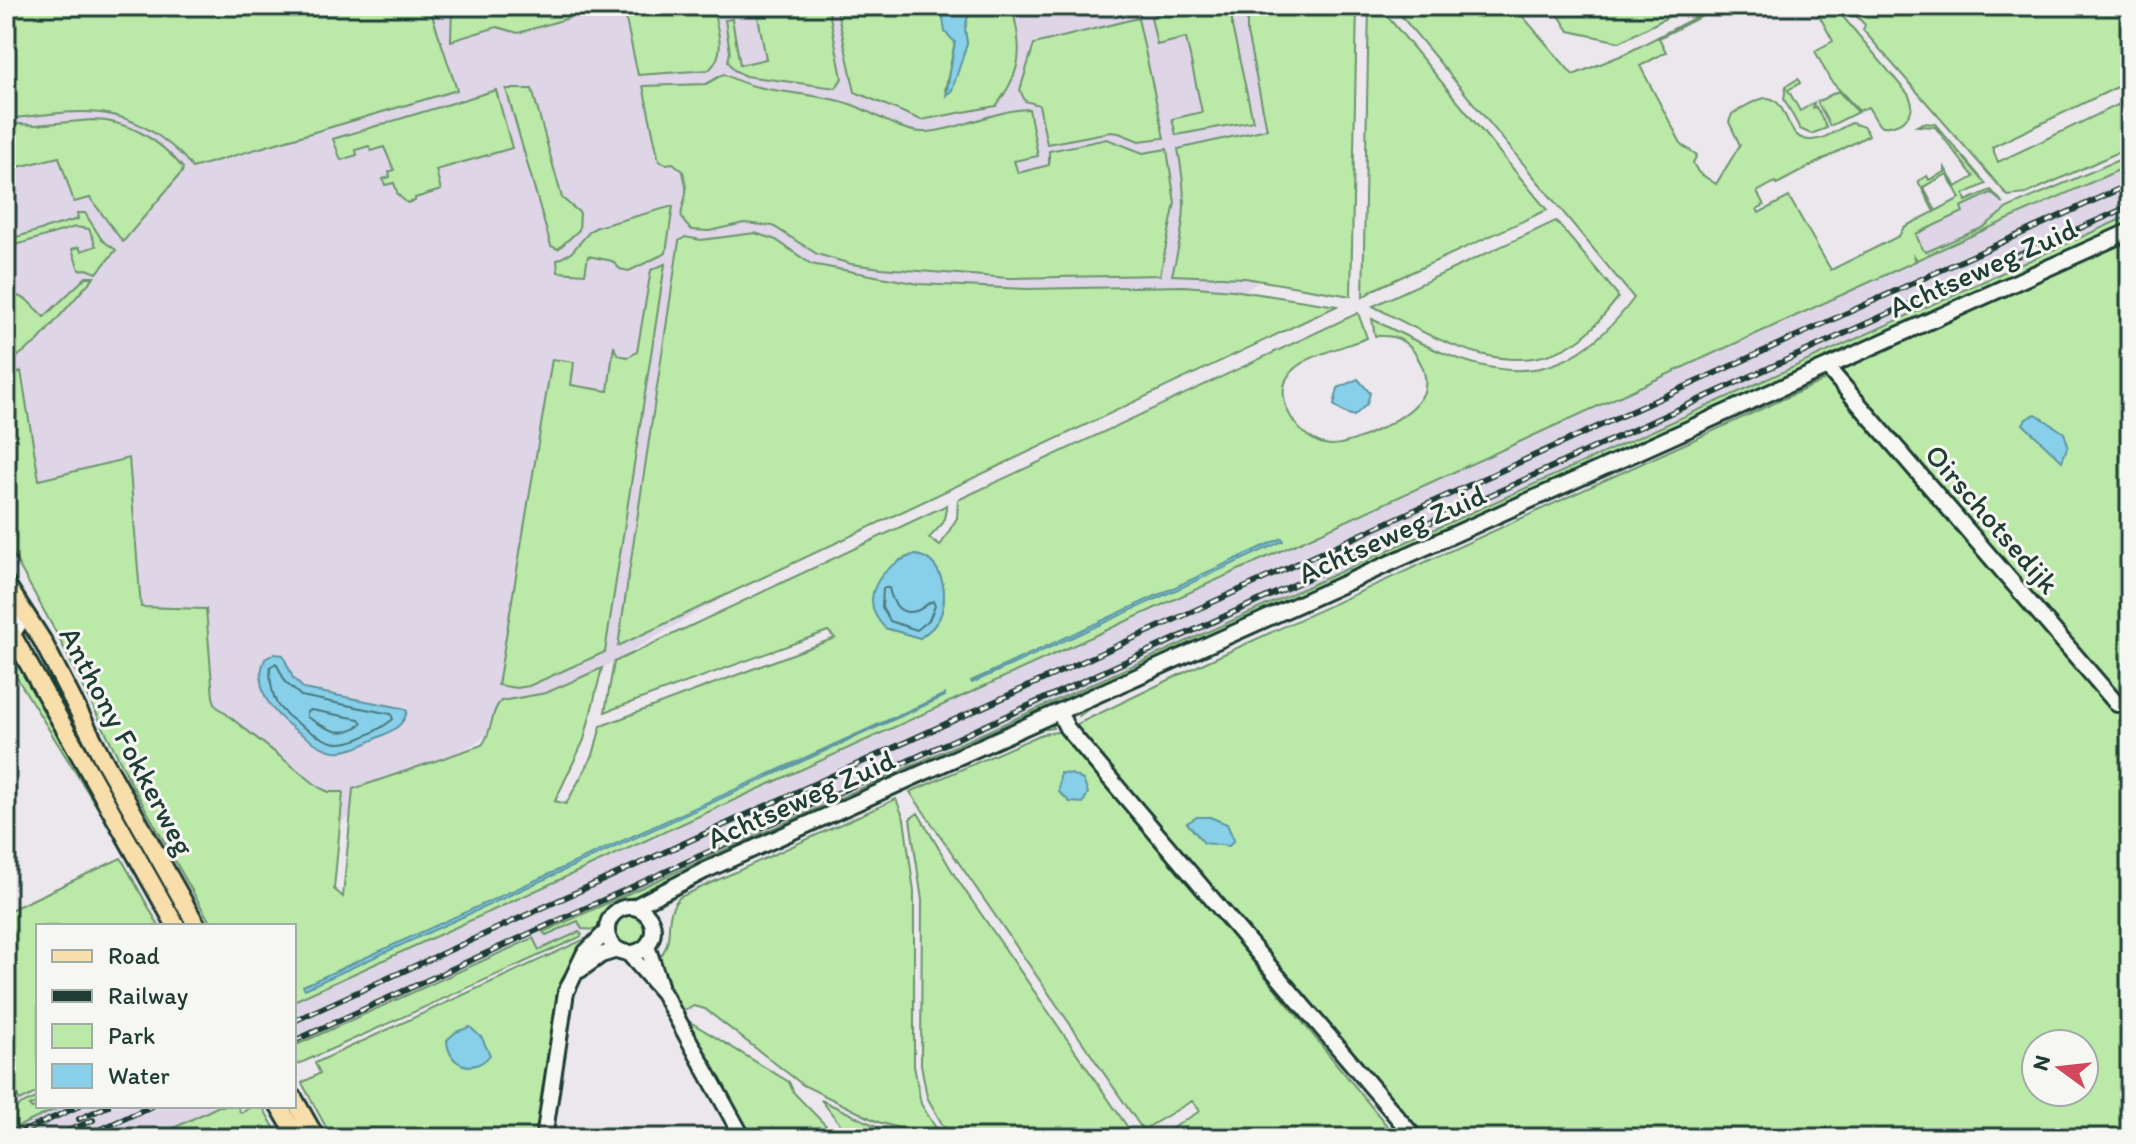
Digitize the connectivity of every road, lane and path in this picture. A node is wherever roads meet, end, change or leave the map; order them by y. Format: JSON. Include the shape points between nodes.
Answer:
{"nodes":[{"id":1,"x":2130,"y":231,"type":"edge"},
{"id":2,"x":1827,"y":367,"type":"junction"},
{"id":3,"x":6,"y":584,"type":"edge"},
{"id":4,"x":25,"y":615,"type":"junction"},
{"id":5,"x":6,"y":617,"type":"edge"},
{"id":6,"x":8,"y":632,"type":"edge"},
{"id":7,"x":2117,"y":704,"type":"dead end"},
{"id":8,"x":1059,"y":712,"type":"junction"},
{"id":9,"x":676,"y":885,"type":"junction"},
{"id":10,"x":634,"y":907,"type":"junction"},
{"id":11,"x":175,"y":924,"type":"edge"},
{"id":12,"x":196,"y":924,"type":"edge"},
{"id":13,"x":653,"y":924,"type":"junction"},
{"id":14,"x":606,"y":932,"type":"junction"},
{"id":15,"x":647,"y":946,"type":"junction"},
{"id":16,"x":623,"y":952,"type":"junction"},
{"id":17,"x":572,"y":979,"type":"junction"},
{"id":18,"x":663,"y":993,"type":"junction"},
{"id":19,"x":296,"y":1103,"type":"edge"},
{"id":20,"x":280,"y":1108,"type":"edge"},
{"id":21,"x":298,"y":1138,"type":"edge"},
{"id":22,"x":316,"y":1138,"type":"edge"},
{"id":23,"x":544,"y":1138,"type":"edge"},
{"id":24,"x":743,"y":1138,"type":"edge"},
{"id":25,"x":1415,"y":1138,"type":"edge"}],
"edges":[{"from":1,"to":2,"type":"street","name":"Achtseweg Zuid"},
{"from":2,"to":7,"type":"street","name":"Oirschotsedijk"},
{"from":2,"to":8,"type":"street","name":"Achtseweg Zuid"},
{"from":3,"to":4,"type":"main road","name":"Anthony Fokkerweg"},
{"from":4,"to":5,"type":"street"},
{"from":4,"to":6,"type":"street"},
{"from":4,"to":12,"type":"main road","name":"Anthony Fokkerweg"},
{"from":6,"to":11,"type":"main road","name":"Anthony Fokkerweg"},
{"from":8,"to":9,"type":"street","name":"Achtseweg Zuid"},
{"from":8,"to":25,"type":"street","via":[[1067,728]]},
{"from":9,"to":10,"type":"street","name":"Achtseweg Zuid"},
{"from":9,"to":13,"type":"street"},
{"from":10,"to":13,"type":"street"},
{"from":10,"to":14,"type":"street","via":[[614,913]]},
{"from":13,"to":15,"type":"street"},
{"from":14,"to":16,"type":"street","via":[[612,946]]},
{"from":14,"to":17,"type":"street","via":[[584,954]]},
{"from":15,"to":16,"type":"street"},
{"from":15,"to":18,"type":"street"},
{"from":16,"to":17,"type":"street","via":[[601,955]]},
{"from":16,"to":18,"type":"street"},
{"from":17,"to":23,"type":"street"},
{"from":18,"to":24,"type":"street"},
{"from":19,"to":22,"type":"main road"},
{"from":20,"to":21,"type":"main road"}]}
